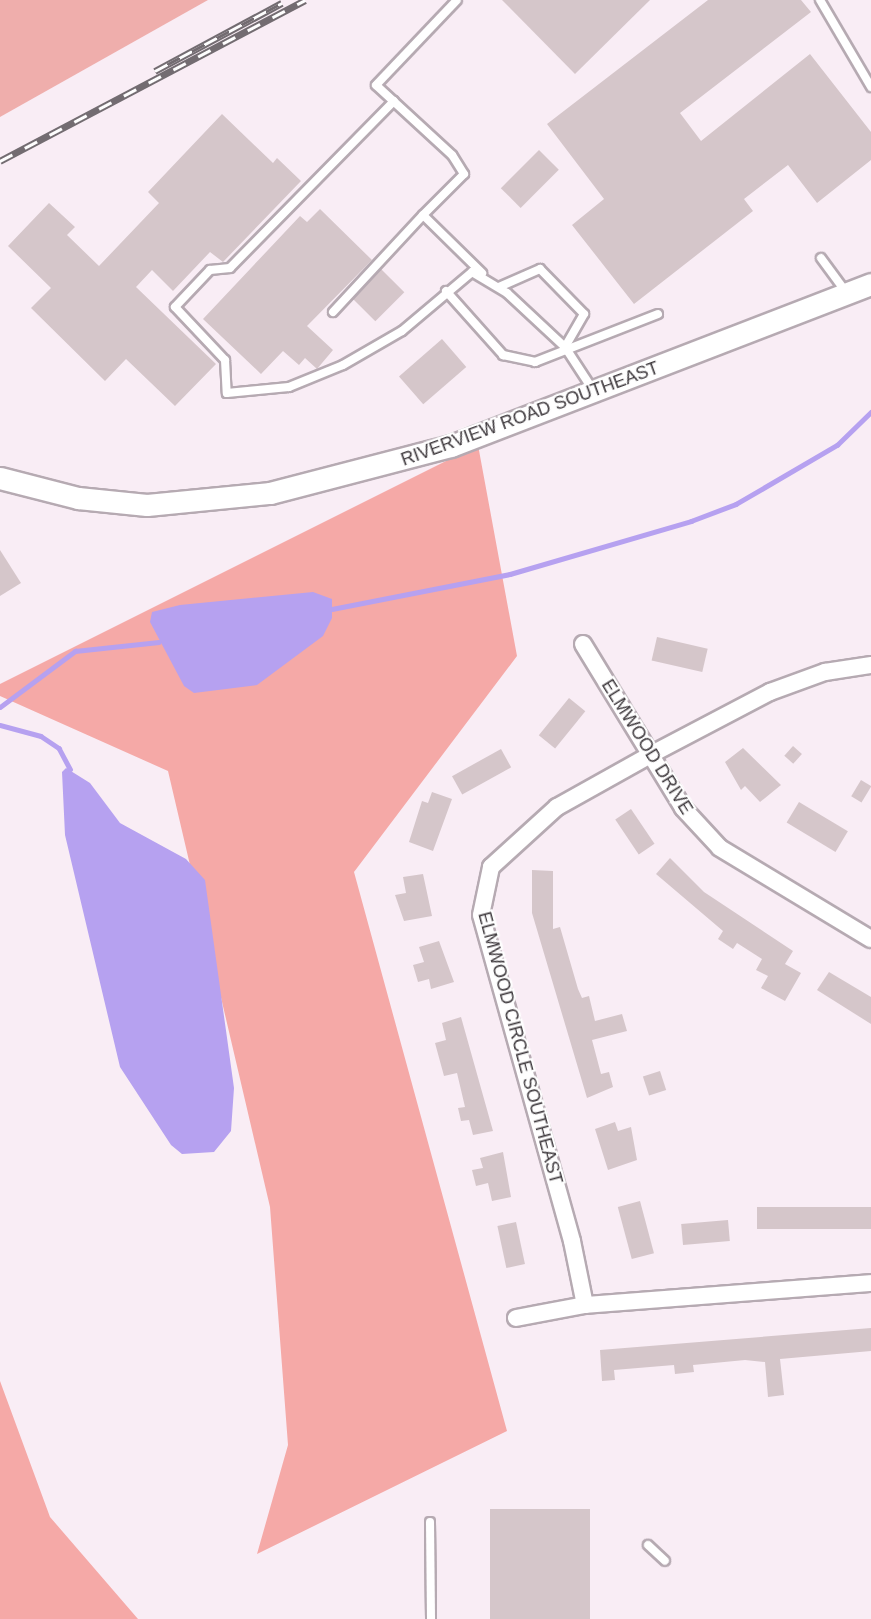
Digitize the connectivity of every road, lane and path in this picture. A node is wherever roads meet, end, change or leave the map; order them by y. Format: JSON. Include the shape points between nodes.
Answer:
{"nodes":[{"id":1,"x":457,"y":0,"type":"edge"},
{"id":2,"x":820,"y":0,"type":"edge"},
{"id":3,"x":871,"y":87,"type":"edge"},
{"id":4,"x":394,"y":101,"type":"junction"},
{"id":5,"x":423,"y":215,"type":"junction"},
{"id":6,"x":820,"y":258,"type":"dead end"},
{"id":7,"x":483,"y":275,"type":"junction"},
{"id":8,"x":871,"y":284,"type":"edge"},
{"id":9,"x":499,"y":287,"type":"junction"},
{"id":10,"x":446,"y":291,"type":"junction"},
{"id":11,"x":847,"y":294,"type":"junction"},
{"id":12,"x":333,"y":312,"type":"dead end"},
{"id":13,"x":658,"y":314,"type":"dead end"},
{"id":14,"x":566,"y":347,"type":"junction"},
{"id":15,"x":594,"y":393,"type":"junction"},
{"id":16,"x":0,"y":478,"type":"edge"},
{"id":17,"x":583,"y":644,"type":"dead end"},
{"id":18,"x":871,"y":665,"type":"edge"},
{"id":19,"x":650,"y":755,"type":"junction"},
{"id":20,"x":871,"y":939,"type":"edge"},
{"id":21,"x":871,"y":1283,"type":"edge"},
{"id":22,"x":585,"y":1305,"type":"junction"},
{"id":23,"x":516,"y":1318,"type":"dead end"},
{"id":24,"x":430,"y":1522,"type":"dead end"},
{"id":25,"x":648,"y":1545,"type":"dead end"},
{"id":26,"x":665,"y":1561,"type":"dead end"},
{"id":27,"x":431,"y":1619,"type":"edge"}],
"edges":[{"from":1,"to":4,"type":"lane","via":[[376,85]]},
{"from":2,"to":3,"type":"lane"},
{"from":4,"to":5,"type":"lane","via":[[452,155],[464,174]]},
{"from":4,"to":10,"type":"lane","via":[[230,268],[210,270],[175,307],[225,360],[227,393],[239,394],[289,387],[343,365],[402,331]]},
{"from":5,"to":7,"type":"lane"},
{"from":5,"to":12,"type":"lane"},
{"from":6,"to":11,"type":"lane"},
{"from":7,"to":9,"type":"lane"},
{"from":7,"to":10,"type":"lane","via":[[462,276]]},
{"from":8,"to":11,"type":"street","name":"RIVERVIEW ROAD SOUTHEAST"},
{"from":9,"to":14,"type":"lane"},
{"from":9,"to":14,"type":"lane","via":[[540,268],[584,314]]},
{"from":10,"to":14,"type":"lane","via":[[502,355],[535,362]]},
{"from":11,"to":15,"type":"street","name":"RIVERVIEW ROAD SOUTHEAST"},
{"from":13,"to":14,"type":"lane"},
{"from":14,"to":15,"type":"lane"},
{"from":15,"to":16,"type":"street","name":"RIVERVIEW ROAD SOUTHEAST","via":[[394,464],[236,499],[112,502]]},
{"from":17,"to":19,"type":"street","name":"ELMWOOD DRIVE"},
{"from":18,"to":19,"type":"street","name":"ELMWOOD CIRCLE SOUTHEAST","via":[[825,672],[770,692]]},
{"from":19,"to":20,"type":"street","name":"ELMWOOD DRIVE","via":[[683,808],[720,848]]},
{"from":19,"to":22,"type":"street","name":"ELMWOOD CIRCLE SOUTHEAST","via":[[557,807],[508,847],[484,884],[481,915]]},
{"from":21,"to":22,"type":"street"},
{"from":22,"to":23,"type":"street"},
{"from":24,"to":27,"type":"lane"},
{"from":25,"to":26,"type":"lane"}]}
